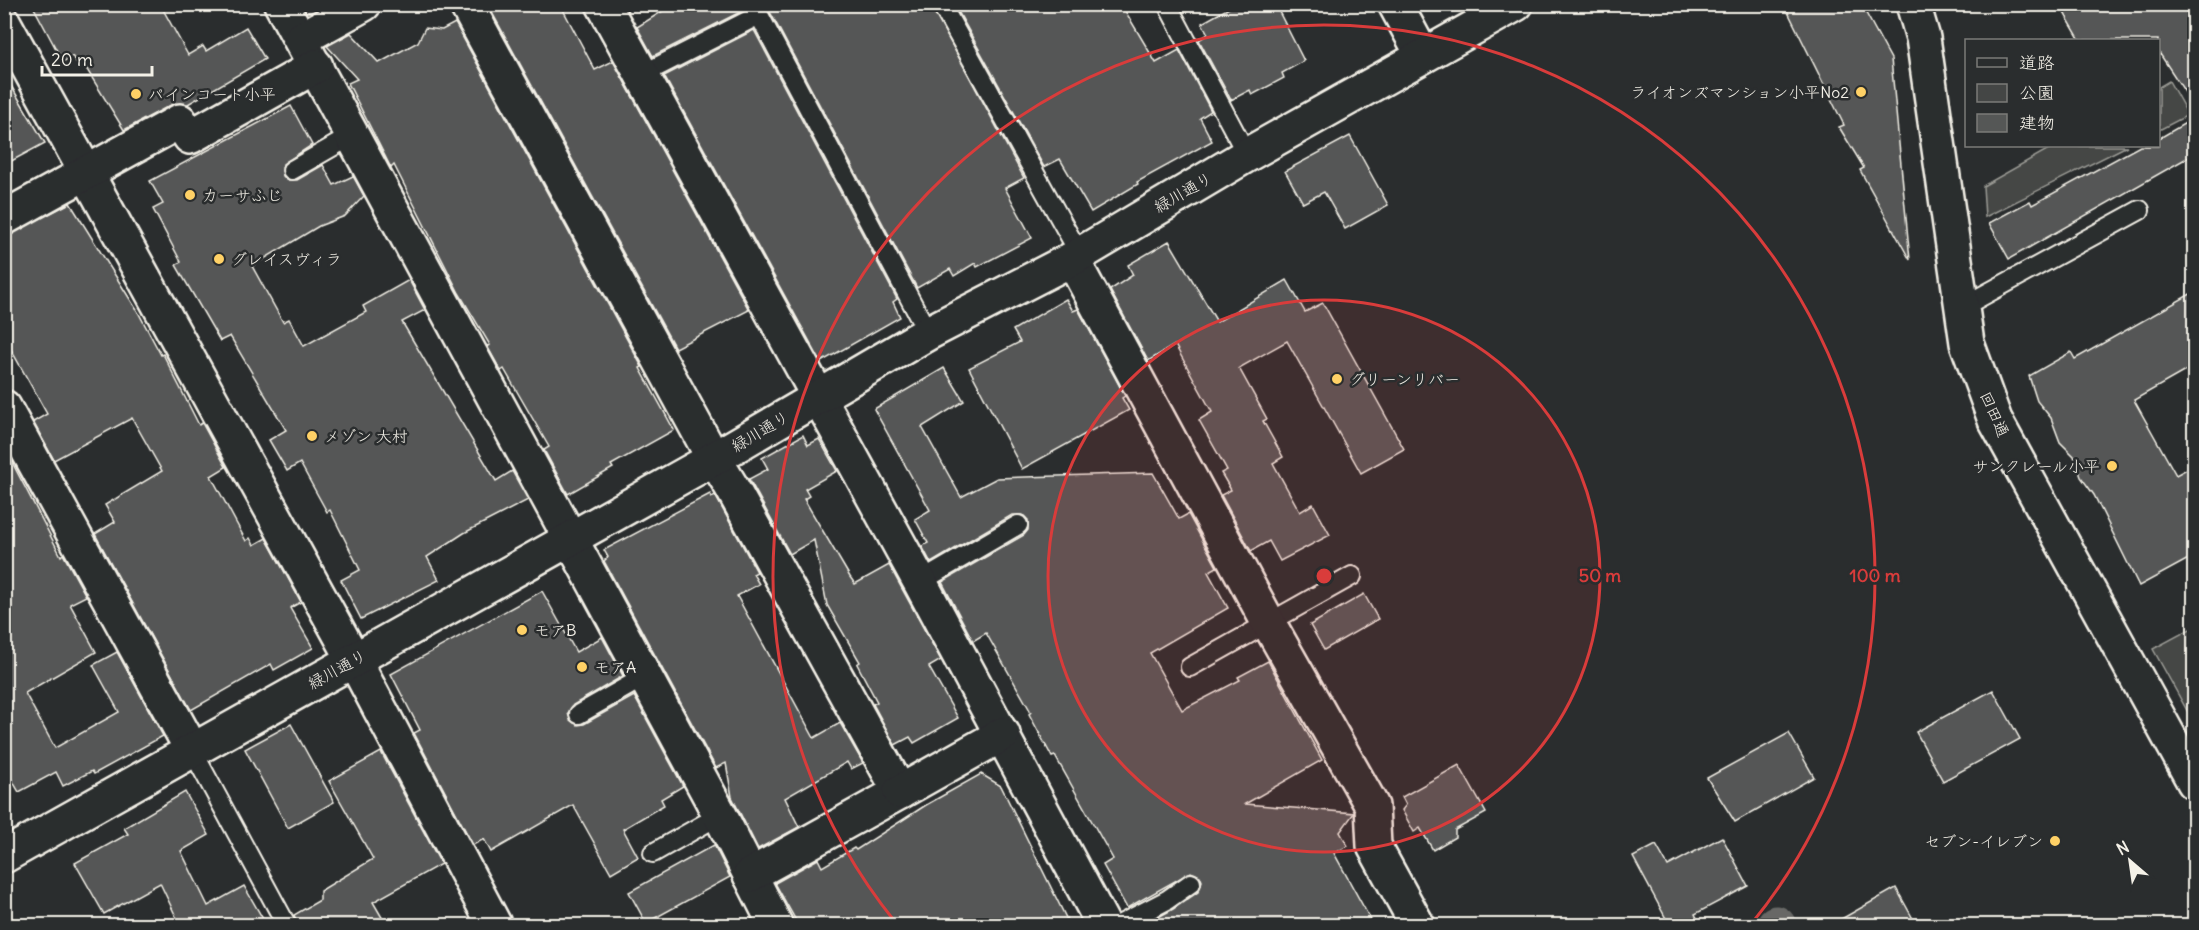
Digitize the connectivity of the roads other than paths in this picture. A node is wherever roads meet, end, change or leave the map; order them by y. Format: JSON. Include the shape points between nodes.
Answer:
{"nodes":[{"id":1,"x":281,"y":4,"type":"edge"},
{"id":2,"x":364,"y":4,"type":"edge"},
{"id":3,"x":466,"y":4,"type":"edge"},
{"id":4,"x":941,"y":4,"type":"edge"},
{"id":5,"x":1167,"y":4,"type":"edge"},
{"id":6,"x":1395,"y":4,"type":"edge"},
{"id":7,"x":1516,"y":4,"type":"edge"},
{"id":8,"x":1913,"y":4,"type":"edge"},
{"id":9,"x":613,"y":8,"type":"edge"},
{"id":10,"x":4,"y":23,"type":"edge"},
{"id":11,"x":308,"y":52,"type":"junction"},
{"id":12,"x":1423,"y":56,"type":"junction"},
{"id":13,"x":643,"y":74,"type":"junction"},
{"id":14,"x":353,"y":135,"type":"junction"},
{"id":15,"x":1247,"y":155,"type":"junction"},
{"id":16,"x":291,"y":170,"type":"dead end"},
{"id":17,"x":87,"y":172,"type":"junction"},
{"id":18,"x":2140,"y":210,"type":"dead end"},
{"id":19,"x":4,"y":218,"type":"edge"},
{"id":20,"x":1075,"y":256,"type":"junction"},
{"id":21,"x":1962,"y":307,"type":"junction"},
{"id":22,"x":928,"y":333,"type":"junction"},
{"id":23,"x":817,"y":397,"type":"junction"},
{"id":24,"x":4,"y":407,"type":"edge"},
{"id":25,"x":713,"y":459,"type":"junction"},
{"id":26,"x":1018,"y":525,"type":"dead end"},
{"id":27,"x":569,"y":538,"type":"junction"},
{"id":28,"x":1352,"y":576,"type":"dead end"},
{"id":29,"x":920,"y":582,"type":"junction"},
{"id":30,"x":1268,"y":622,"type":"junction"},
{"id":31,"x":354,"y":660,"type":"junction"},
{"id":32,"x":1190,"y":667,"type":"dead end"},
{"id":33,"x":645,"y":677,"type":"junction"},
{"id":34,"x":579,"y":714,"type":"dead end"},
{"id":35,"x":1003,"y":734,"type":"junction"},
{"id":36,"x":192,"y":750,"type":"junction"},
{"id":37,"x":2194,"y":782,"type":"edge"},
{"id":38,"x":900,"y":792,"type":"junction"},
{"id":39,"x":720,"y":814,"type":"junction"},
{"id":40,"x":7,"y":850,"type":"edge"},
{"id":41,"x":653,"y":853,"type":"dead end"},
{"id":42,"x":750,"y":875,"type":"junction"},
{"id":43,"x":1191,"y":883,"type":"dead end"},
{"id":44,"x":287,"y":926,"type":"edge"},
{"id":45,"x":495,"y":926,"type":"edge"},
{"id":46,"x":777,"y":926,"type":"edge"},
{"id":47,"x":1104,"y":926,"type":"edge"},
{"id":48,"x":1117,"y":926,"type":"edge"},
{"id":49,"x":1418,"y":926,"type":"edge"}],
"edges":[{"from":1,"to":11,"type":"street"},
{"from":2,"to":11,"type":"street"},
{"from":3,"to":25,"type":"street"},
{"from":4,"to":20,"type":"lane"},
{"from":5,"to":15,"type":"lane"},
{"from":6,"to":12,"type":"street"},
{"from":7,"to":12,"type":"street","name":"緑川通り"},
{"from":8,"to":21,"type":"street","name":"回田通","via":[[1923,38]]},
{"from":9,"to":13,"type":"street"},
{"from":10,"to":17,"type":"street"},
{"from":11,"to":14,"type":"street"},
{"from":11,"to":17,"type":"street","via":[[190,137],[180,121]]},
{"from":12,"to":15,"type":"street","name":"緑川通り"},
{"from":13,"to":22,"type":"lane","via":[[759,15]]},
{"from":13,"to":23,"type":"street"},
{"from":14,"to":16,"type":"lane"},
{"from":14,"to":27,"type":"street"},
{"from":15,"to":20,"type":"street","name":"緑川通り"},
{"from":17,"to":19,"type":"street"},
{"from":17,"to":31,"type":"street"},
{"from":18,"to":21,"type":"lane"},
{"from":20,"to":22,"type":"street","name":"緑川通り"},
{"from":20,"to":30,"type":"street"},
{"from":21,"to":37,"type":"street","name":"回田通","via":[[1967,343],[1995,420]]},
{"from":22,"to":23,"type":"street","name":"緑川通り"},
{"from":23,"to":25,"type":"street","name":"緑川通り"},
{"from":23,"to":29,"type":"street"},
{"from":24,"to":36,"type":"street"},
{"from":25,"to":27,"type":"street","name":"緑川通り"},
{"from":25,"to":38,"type":"street"},
{"from":26,"to":29,"type":"lane"},
{"from":27,"to":31,"type":"street","name":"緑川通り"},
{"from":27,"to":33,"type":"street"},
{"from":28,"to":30,"type":"lane"},
{"from":29,"to":35,"type":"street"},
{"from":30,"to":32,"type":"lane"},
{"from":30,"to":49,"type":"street","via":[[1372,806],[1374,846]]},
{"from":31,"to":36,"type":"street","name":"緑川通り"},
{"from":31,"to":45,"type":"street"},
{"from":33,"to":34,"type":"lane"},
{"from":33,"to":39,"type":"street"},
{"from":35,"to":38,"type":"street"},
{"from":35,"to":47,"type":"street"},
{"from":36,"to":40,"type":"street","name":"緑川通り"},
{"from":36,"to":44,"type":"lane"},
{"from":38,"to":42,"type":"street"},
{"from":39,"to":41,"type":"lane"},
{"from":39,"to":42,"type":"street"},
{"from":42,"to":46,"type":"street"},
{"from":43,"to":48,"type":"lane"}]}
